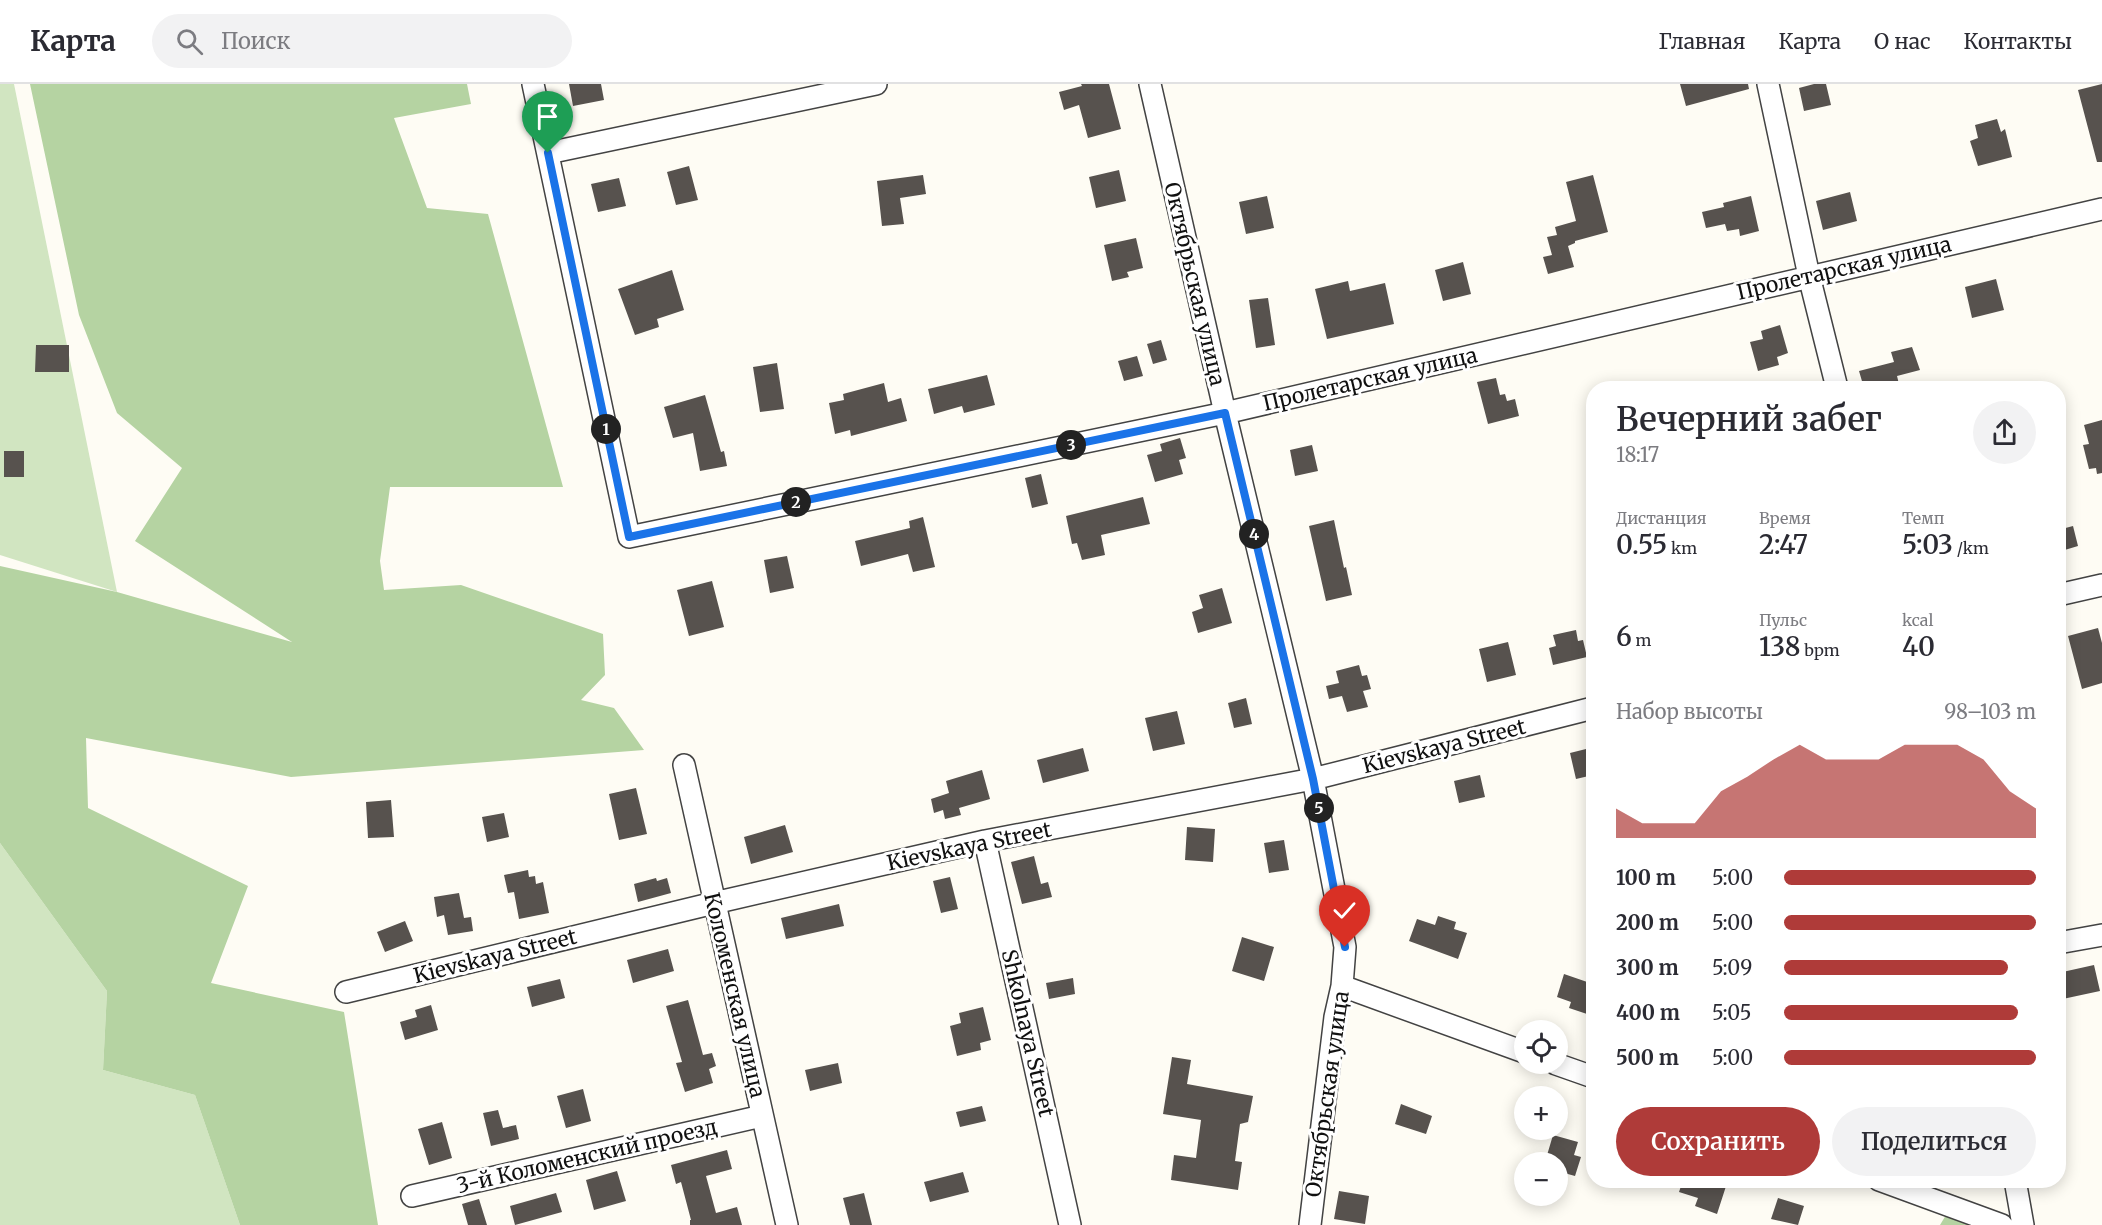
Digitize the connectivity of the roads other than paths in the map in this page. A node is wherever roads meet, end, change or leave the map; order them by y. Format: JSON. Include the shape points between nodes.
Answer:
{"nodes":[{"id":1,"x":533,"y":84,"type":"edge"},
{"id":2,"x":876,"y":84,"type":"edge"},
{"id":3,"x":1150,"y":84,"type":"edge"},
{"id":4,"x":1768,"y":84,"type":"edge"},
{"id":5,"x":548,"y":153,"type":"junction"},
{"id":6,"x":2102,"y":209,"type":"edge"},
{"id":7,"x":1809,"y":276,"type":"junction"},
{"id":8,"x":1835,"y":381,"type":"edge"},
{"id":9,"x":1225,"y":413,"type":"junction"},
{"id":10,"x":2102,"y":585,"type":"edge"},
{"id":11,"x":2066,"y":593,"type":"edge"},
{"id":12,"x":1586,"y":710,"type":"edge"},
{"id":13,"x":684,"y":765,"type":"dead end"},
{"id":14,"x":1313,"y":779,"type":"junction"},
{"id":15,"x":985,"y":841,"type":"junction"},
{"id":16,"x":714,"y":903,"type":"junction"},
{"id":17,"x":2102,"y":935,"type":"edge"},
{"id":18,"x":2066,"y":942,"type":"edge"},
{"id":19,"x":1342,"y":986,"type":"junction"},
{"id":20,"x":346,"y":992,"type":"dead end"},
{"id":21,"x":1514,"y":1048,"type":"edge"},
{"id":22,"x":1568,"y":1068,"type":"edge"},
{"id":23,"x":1586,"y":1075,"type":"edge"},
{"id":24,"x":762,"y":1116,"type":"junction"},
{"id":25,"x":1901,"y":1188,"type":"edge"},
{"id":26,"x":2016,"y":1188,"type":"edge"},
{"id":27,"x":411,"y":1196,"type":"dead end"},
{"id":28,"x":787,"y":1225,"type":"edge"},
{"id":29,"x":1070,"y":1225,"type":"edge"},
{"id":30,"x":1310,"y":1225,"type":"edge"},
{"id":31,"x":2002,"y":1225,"type":"edge"},
{"id":32,"x":2023,"y":1225,"type":"edge"}],
"edges":[{"from":1,"to":5,"type":"street"},
{"from":2,"to":5,"type":"street"},
{"from":3,"to":9,"type":"street","name":"Октябрьская улица"},
{"from":4,"to":7,"type":"street"},
{"from":5,"to":9,"type":"street","name":"Пролетарская улица","via":[[629,537]]},
{"from":6,"to":7,"type":"street","name":"Пролетарская улица"},
{"from":7,"to":8,"type":"street"},
{"from":7,"to":9,"type":"street","name":"Пролетарская улица"},
{"from":9,"to":14,"type":"street","name":"Октябрьская улица"},
{"from":10,"to":11,"type":"street"},
{"from":12,"to":14,"type":"street","name":"Kievskaya Street"},
{"from":13,"to":16,"type":"street","name":"Коломенская улица"},
{"from":14,"to":15,"type":"street","name":"Kievskaya Street"},
{"from":14,"to":19,"type":"street","name":"Октябрьская улица","via":[[1345,947]]},
{"from":15,"to":16,"type":"street","name":"Kievskaya Street"},
{"from":15,"to":29,"type":"street","name":"Shkolnaya Street"},
{"from":16,"to":20,"type":"street","name":"Kievskaya Street"},
{"from":16,"to":24,"type":"street","name":"Коломенская улица"},
{"from":17,"to":18,"type":"street"},
{"from":19,"to":21,"type":"street"},
{"from":19,"to":30,"type":"street","name":"Октябрьская улица"},
{"from":22,"to":23,"type":"street"},
{"from":24,"to":27,"type":"street","name":"3-й Коломенский проезд"},
{"from":24,"to":28,"type":"street","name":"Коломенская улица"},
{"from":25,"to":31,"type":"street"},
{"from":26,"to":32,"type":"street"}]}
